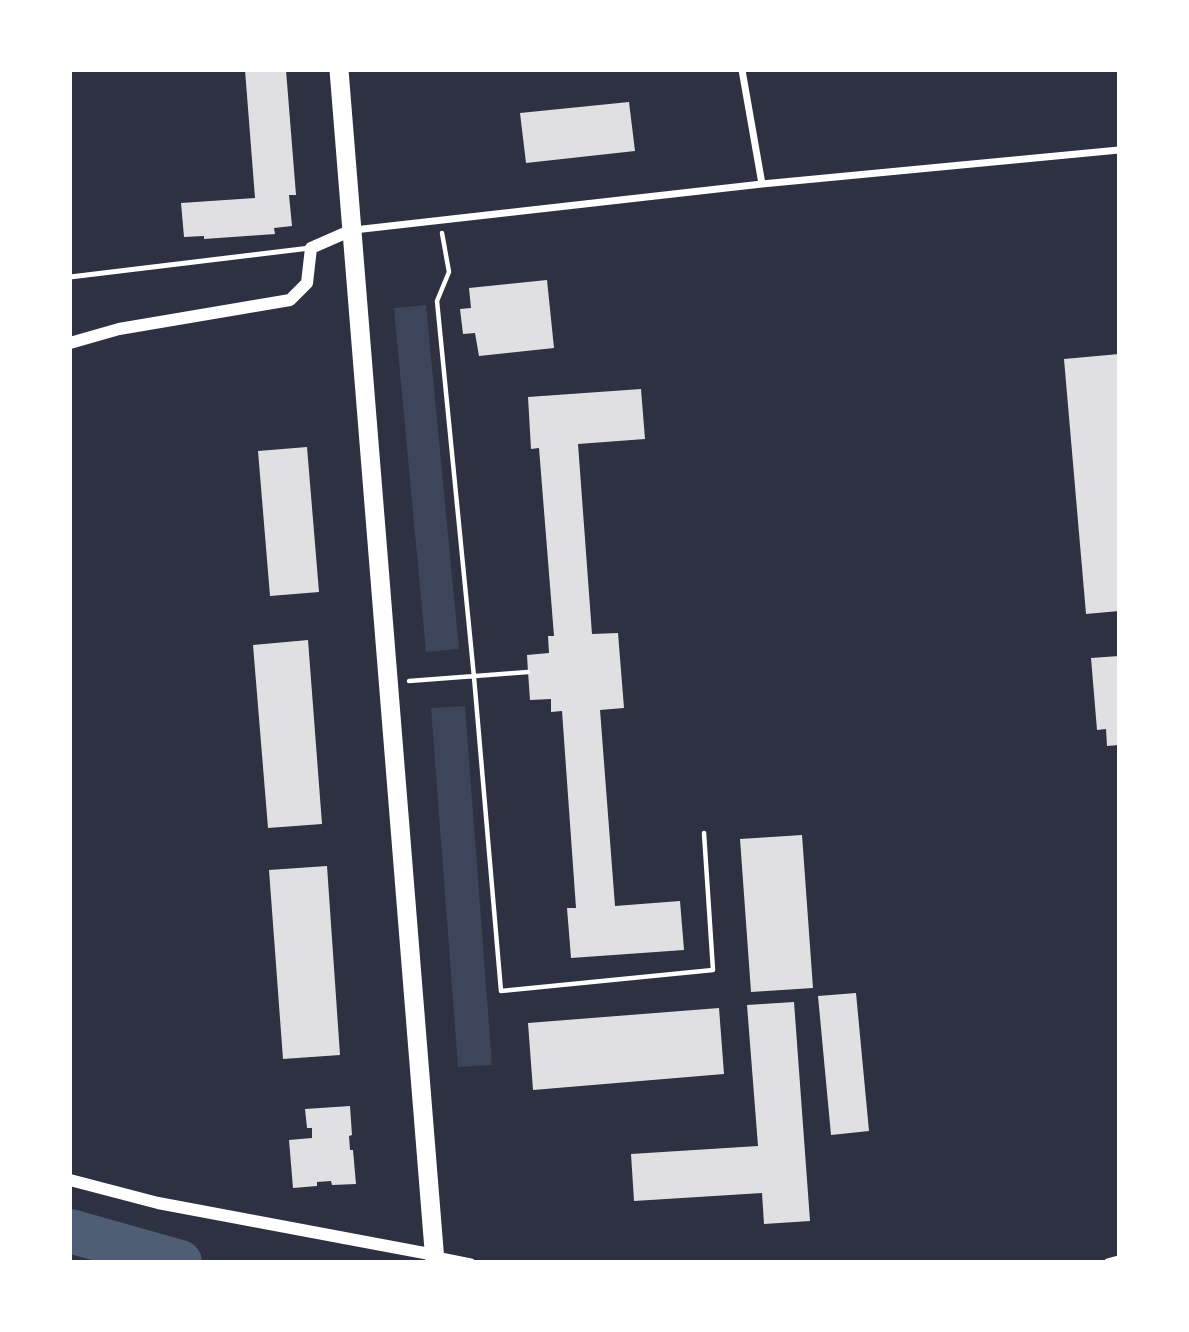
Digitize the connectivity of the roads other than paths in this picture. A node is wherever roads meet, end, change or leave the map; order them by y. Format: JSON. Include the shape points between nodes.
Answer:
{"nodes":[{"id":1,"x":339,"y":70,"type":"edge"},
{"id":2,"x":742,"y":70,"type":"edge"},
{"id":3,"x":1119,"y":150,"type":"edge"},
{"id":4,"x":762,"y":184,"type":"junction"},
{"id":5,"x":352,"y":230,"type":"junction"},
{"id":6,"x":311,"y":248,"type":"junction"},
{"id":7,"x":70,"y":277,"type":"edge"},
{"id":8,"x":70,"y":343,"type":"edge"},
{"id":9,"x":70,"y":1180,"type":"edge"},
{"id":10,"x":435,"y":1258,"type":"edge"},
{"id":11,"x":1119,"y":1259,"type":"edge"},
{"id":12,"x":471,"y":1262,"type":"edge"},
{"id":13,"x":1108,"y":1262,"type":"edge"}],
"edges":[{"from":1,"to":5,"type":"highway"},
{"from":2,"to":4,"type":"street"},
{"from":3,"to":4,"type":"street"},
{"from":4,"to":5,"type":"street"},
{"from":5,"to":6,"type":"street"},
{"from":5,"to":10,"type":"highway"},
{"from":6,"to":7,"type":"lane"},
{"from":6,"to":8,"type":"street","via":[[307,283],[290,300],[119,329]]},
{"from":9,"to":10,"type":"street","via":[[158,1203]]},
{"from":10,"to":12,"type":"street"},
{"from":11,"to":13,"type":"street"}]}
